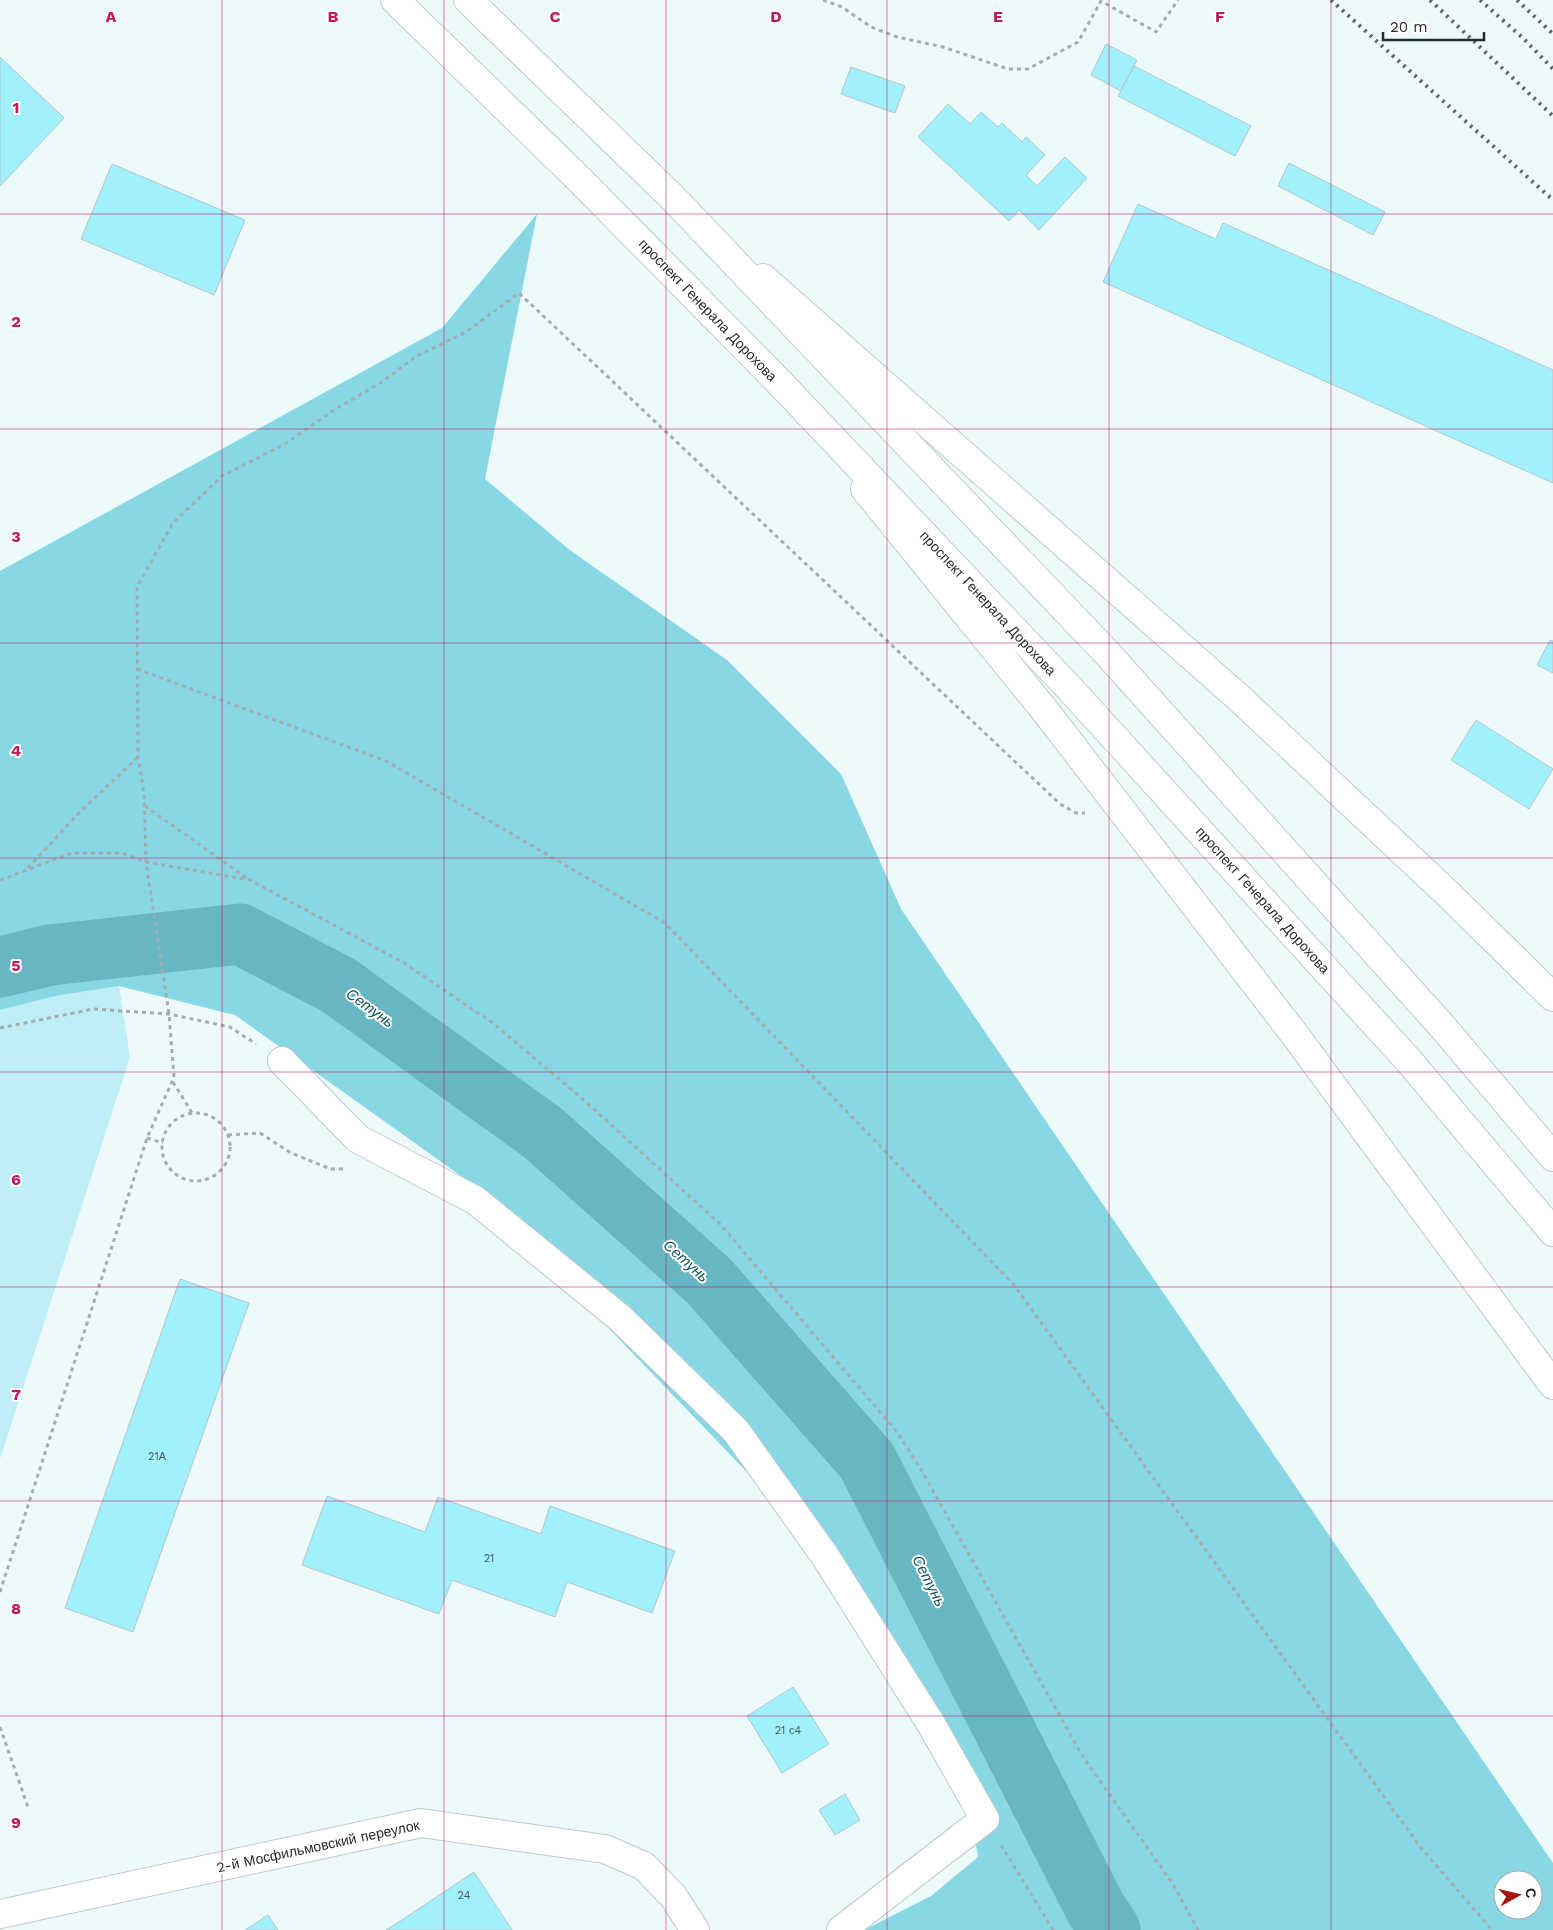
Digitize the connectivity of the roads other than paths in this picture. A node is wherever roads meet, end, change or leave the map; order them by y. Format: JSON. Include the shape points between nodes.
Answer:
{"nodes":[{"id":1,"x":394,"y":0,"type":"edge"},
{"id":2,"x":468,"y":0,"type":"edge"},
{"id":3,"x":672,"y":197,"type":"junction"},
{"id":4,"x":781,"y":384,"type":"junction"},
{"id":5,"x":1553,"y":997,"type":"edge"},
{"id":6,"x":282,"y":1061,"type":"road end"},
{"id":7,"x":1553,"y":1157,"type":"edge"},
{"id":8,"x":1553,"y":1232,"type":"edge"},
{"id":9,"x":1553,"y":1385,"type":"edge"},
{"id":10,"x":0,"y":1914,"type":"edge"},
{"id":11,"x":695,"y":1930,"type":"edge"},
{"id":12,"x":841,"y":1930,"type":"edge"}],
"edges":[{"from":1,"to":4,"type":"main road","name":"проспект Генерала Дорохова","via":[[579,179]]},
{"from":2,"to":3,"type":"main road"},
{"from":3,"to":5,"type":"main road","via":[[1238,697]]},
{"from":3,"to":7,"type":"main road","via":[[1106,652],[1441,1025]]},
{"from":4,"to":8,"type":"main road","name":"проспект Генерала Дорохова","via":[[1071,690],[1409,1060]]},
{"from":4,"to":9,"type":"main road","via":[[1125,814],[1295,1035]]},
{"from":6,"to":12,"type":"main road","via":[[358,1139],[475,1200],[620,1318],[736,1431],[825,1556],[931,1724],[985,1819]]},
{"from":10,"to":11,"type":"main road","name":"2-й Мосфильмовский переулок","via":[[421,1823],[605,1849],[644,1866],[673,1896]]}]}
